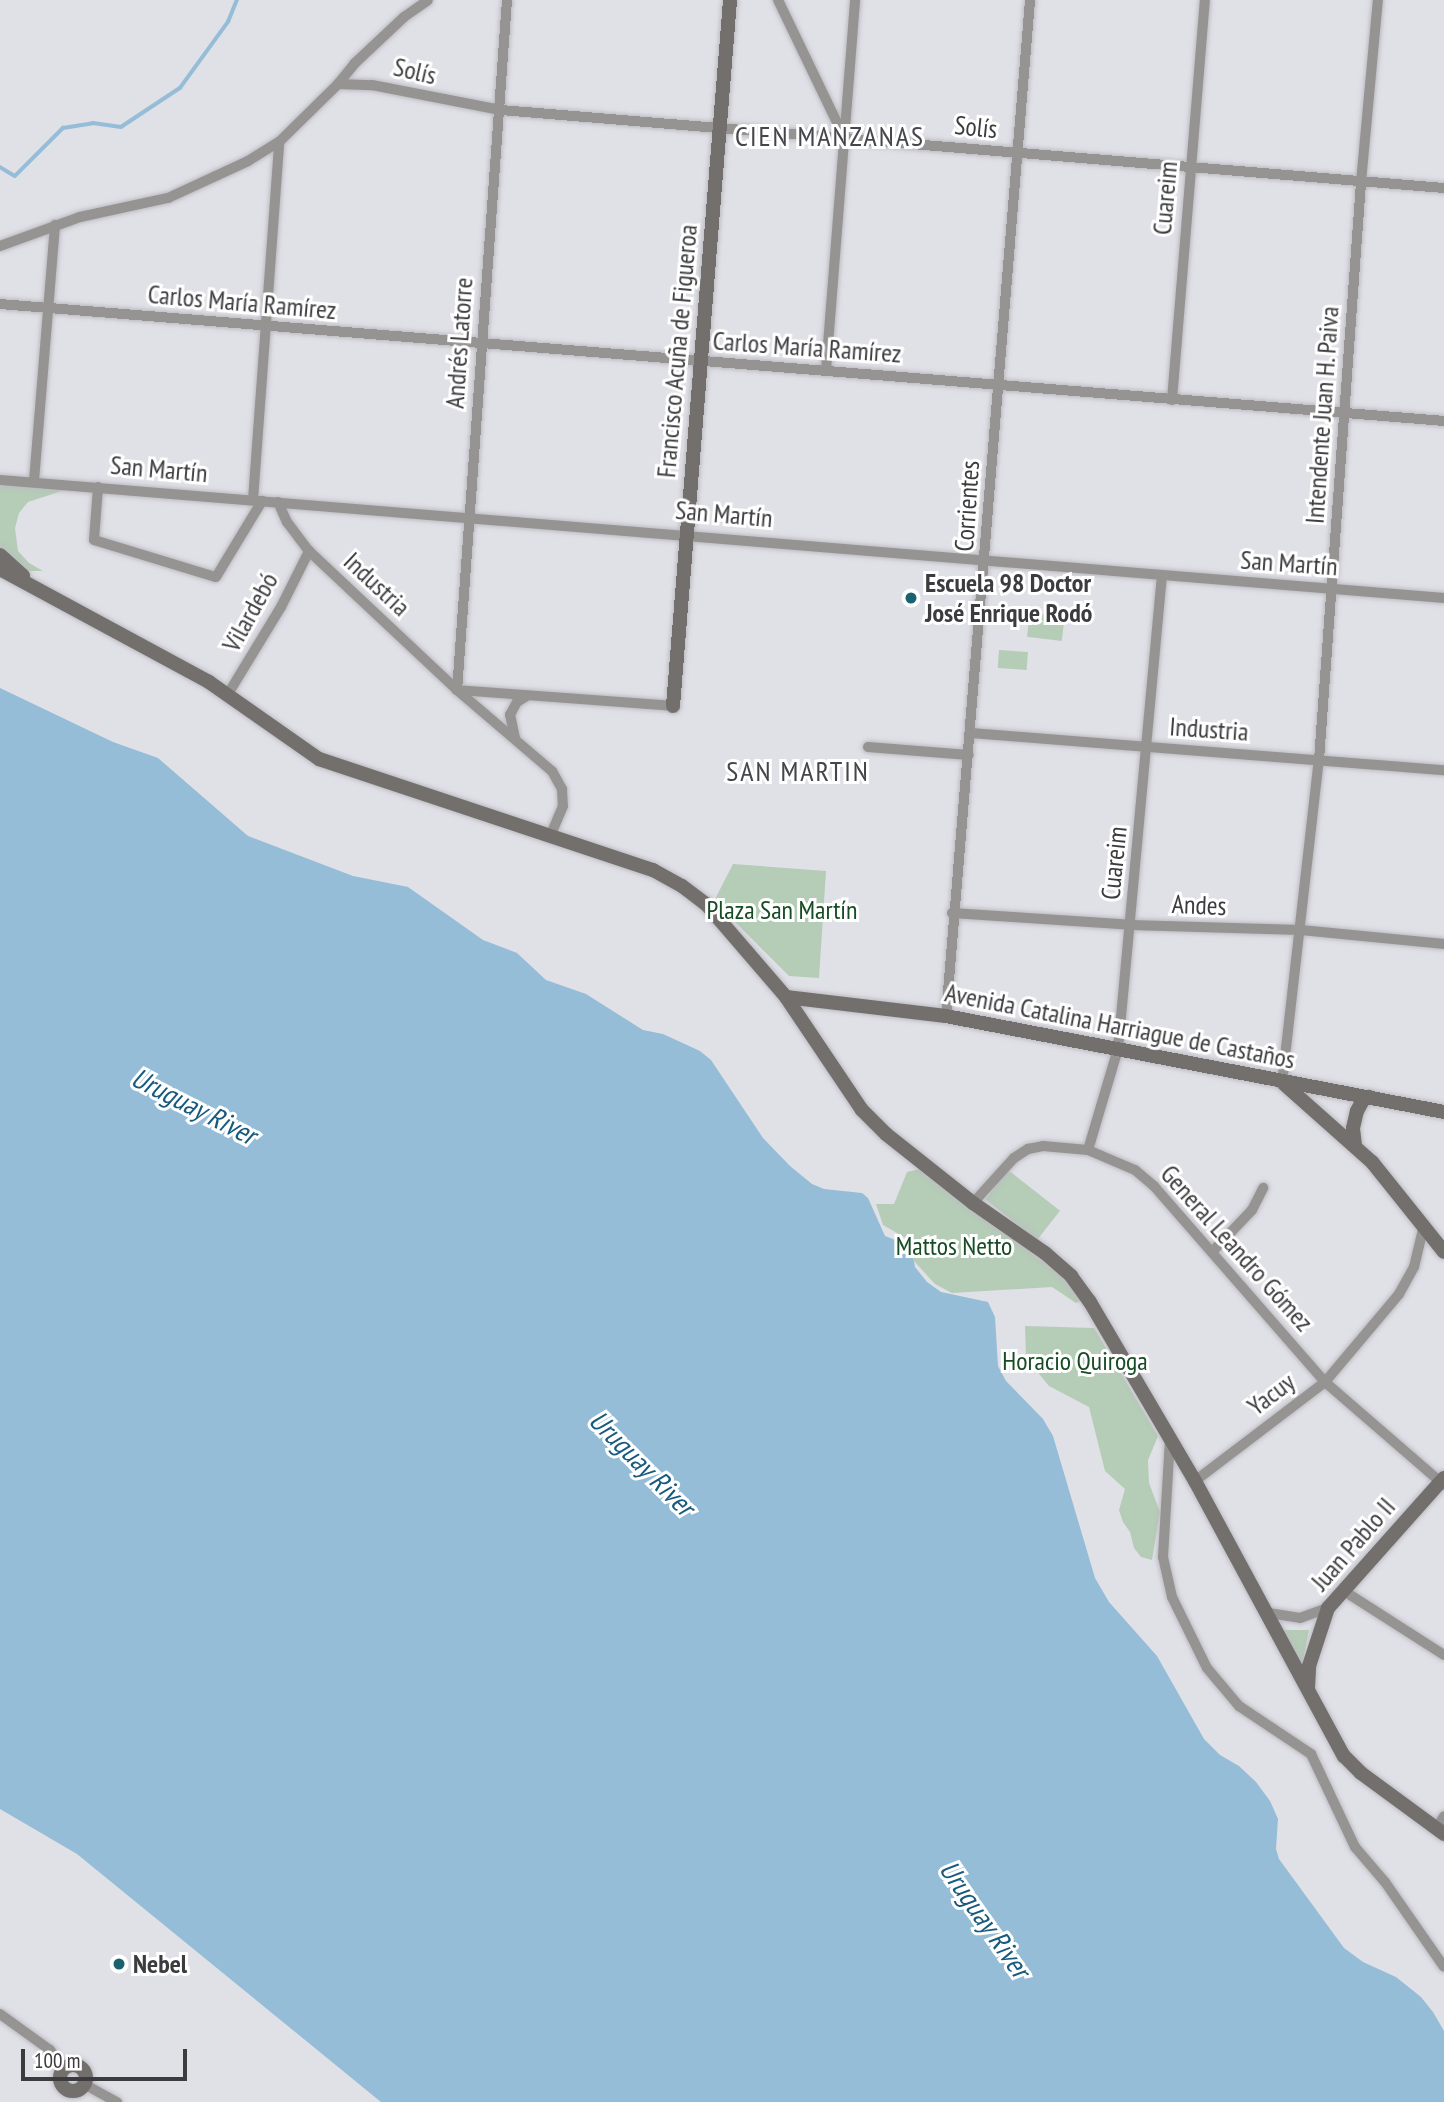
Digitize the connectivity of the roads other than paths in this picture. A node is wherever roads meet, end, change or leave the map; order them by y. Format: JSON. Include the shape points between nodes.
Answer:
{"nodes":[{"id":1,"x":428,"y":0,"type":"edge"},
{"id":2,"x":507,"y":0,"type":"edge"},
{"id":3,"x":730,"y":0,"type":"edge"},
{"id":4,"x":778,"y":0,"type":"edge"},
{"id":5,"x":855,"y":0,"type":"edge"},
{"id":6,"x":1030,"y":0,"type":"edge"},
{"id":7,"x":1205,"y":0,"type":"edge"},
{"id":8,"x":1378,"y":0,"type":"edge"},
{"id":9,"x":338,"y":84,"type":"junction"},
{"id":10,"x":500,"y":110,"type":"junction"},
{"id":11,"x":722,"y":127,"type":"junction"},
{"id":12,"x":844,"y":138,"type":"junction"},
{"id":13,"x":279,"y":142,"type":"junction"},
{"id":14,"x":1017,"y":154,"type":"junction"},
{"id":15,"x":1190,"y":165,"type":"junction"},
{"id":16,"x":1361,"y":182,"type":"junction"},
{"id":17,"x":1444,"y":188,"type":"edge"},
{"id":18,"x":55,"y":225,"type":"junction"},
{"id":19,"x":0,"y":246,"type":"edge"},
{"id":20,"x":0,"y":304,"type":"edge"},
{"id":21,"x":47,"y":309,"type":"junction"},
{"id":22,"x":267,"y":326,"type":"junction"},
{"id":23,"x":481,"y":345,"type":"junction"},
{"id":24,"x":699,"y":362,"type":"junction"},
{"id":25,"x":827,"y":370,"type":"junction"},
{"id":26,"x":999,"y":384,"type":"junction"},
{"id":27,"x":1171,"y":400,"type":"junction"},
{"id":28,"x":1344,"y":414,"type":"junction"},
{"id":29,"x":1444,"y":421,"type":"edge"},
{"id":30,"x":0,"y":480,"type":"edge"},
{"id":31,"x":34,"y":481,"type":"junction"},
{"id":32,"x":98,"y":487,"type":"junction"},
{"id":33,"x":258,"y":500,"type":"junction"},
{"id":34,"x":278,"y":502,"type":"junction"},
{"id":35,"x":471,"y":516,"type":"junction"},
{"id":36,"x":687,"y":534,"type":"junction"},
{"id":37,"x":309,"y":551,"type":"junction"},
{"id":38,"x":0,"y":555,"type":"edge"},
{"id":39,"x":986,"y":562,"type":"junction"},
{"id":40,"x":0,"y":569,"type":"edge"},
{"id":41,"x":1162,"y":576,"type":"junction"},
{"id":42,"x":34,"y":586,"type":"junction"},
{"id":43,"x":1333,"y":589,"type":"junction"},
{"id":44,"x":1444,"y":598,"type":"edge"},
{"id":45,"x":457,"y":690,"type":"junction"},
{"id":46,"x":228,"y":694,"type":"junction"},
{"id":47,"x":527,"y":696,"type":"junction"},
{"id":48,"x":673,"y":706,"type":"joint"},
{"id":49,"x":971,"y":733,"type":"junction"},
{"id":50,"x":516,"y":741,"type":"junction"},
{"id":51,"x":868,"y":747,"type":"dead end"},
{"id":52,"x":1148,"y":747,"type":"junction"},
{"id":53,"x":969,"y":755,"type":"junction"},
{"id":54,"x":1319,"y":760,"type":"junction"},
{"id":55,"x":1444,"y":770,"type":"edge"},
{"id":56,"x":551,"y":834,"type":"junction"},
{"id":57,"x":953,"y":913,"type":"junction"},
{"id":58,"x":1131,"y":925,"type":"junction"},
{"id":59,"x":1301,"y":930,"type":"junction"},
{"id":60,"x":1444,"y":944,"type":"edge"},
{"id":61,"x":786,"y":996,"type":"junction"},
{"id":62,"x":946,"y":1016,"type":"junction"},
{"id":63,"x":1118,"y":1049,"type":"junction"},
{"id":64,"x":1282,"y":1083,"type":"junction"},
{"id":65,"x":1369,"y":1097,"type":"junction"},
{"id":66,"x":1444,"y":1112,"type":"edge"},
{"id":67,"x":1355,"y":1145,"type":"junction"},
{"id":68,"x":1088,"y":1150,"type":"junction"},
{"id":69,"x":1263,"y":1188,"type":"dead end"},
{"id":70,"x":972,"y":1203,"type":"junction"},
{"id":71,"x":1424,"y":1225,"type":"junction"},
{"id":72,"x":1212,"y":1252,"type":"junction"},
{"id":73,"x":1444,"y":1252,"type":"edge"},
{"id":74,"x":1325,"y":1382,"type":"junction"},
{"id":75,"x":1170,"y":1437,"type":"junction"},
{"id":76,"x":1195,"y":1481,"type":"junction"},
{"id":77,"x":1443,"y":1482,"type":"edge"},
{"id":78,"x":1344,"y":1591,"type":"junction"},
{"id":79,"x":1328,"y":1608,"type":"junction"},
{"id":80,"x":1269,"y":1613,"type":"junction"},
{"id":81,"x":1444,"y":1655,"type":"edge"},
{"id":82,"x":1308,"y":1692,"type":"junction"},
{"id":83,"x":1441,"y":1826,"type":"edge"},
{"id":84,"x":1444,"y":1967,"type":"edge"},
{"id":85,"x":0,"y":2014,"type":"edge"},
{"id":86,"x":65,"y":2069,"type":"junction"},
{"id":87,"x":72,"y":2093,"type":"edge"},
{"id":88,"x":117,"y":2102,"type":"edge"}],
"edges":[{"from":1,"to":9,"type":"street","via":[[384,36]]},
{"from":2,"to":10,"type":"street","name":"Andrés Latorre"},
{"from":3,"to":11,"type":"street","name":"Francisco Acuña de Figueroa"},
{"from":4,"to":12,"type":"street"},
{"from":5,"to":12,"type":"street"},
{"from":6,"to":14,"type":"street","name":"Corrientes"},
{"from":7,"to":15,"type":"street","name":"Cuareim"},
{"from":8,"to":16,"type":"street","name":"Intendente Juan H. Paiva"},
{"from":9,"to":10,"type":"street","name":"Solís","via":[[372,85]]},
{"from":9,"to":13,"type":"street"},
{"from":10,"to":11,"type":"street","name":"Solís"},
{"from":10,"to":23,"type":"street","name":"Andrés Latorre"},
{"from":11,"to":12,"type":"street","name":"Solís"},
{"from":11,"to":24,"type":"street","name":"Francisco Acuña de Figueroa"},
{"from":12,"to":14,"type":"street","name":"Solís"},
{"from":12,"to":25,"type":"street"},
{"from":13,"to":18,"type":"street","via":[[168,198]]},
{"from":13,"to":22,"type":"street"},
{"from":14,"to":15,"type":"street","name":"Solís"},
{"from":14,"to":26,"type":"street","name":"Corrientes"},
{"from":15,"to":16,"type":"street","name":"Solís"},
{"from":15,"to":27,"type":"street","name":"Cuareim"},
{"from":16,"to":17,"type":"street","name":"Solís"},
{"from":16,"to":28,"type":"street","name":"Intendente Juan H. Paiva"},
{"from":18,"to":19,"type":"street"},
{"from":18,"to":21,"type":"street"},
{"from":20,"to":21,"type":"street","name":"Carlos María Ramírez"},
{"from":21,"to":22,"type":"street","name":"Carlos María Ramírez"},
{"from":21,"to":31,"type":"street"},
{"from":22,"to":23,"type":"street","name":"Carlos María Ramírez"},
{"from":22,"to":33,"type":"street"},
{"from":23,"to":24,"type":"street","name":"Carlos María Ramírez"},
{"from":23,"to":35,"type":"street","name":"Andrés Latorre"},
{"from":24,"to":25,"type":"street","name":"Carlos María Ramírez"},
{"from":24,"to":36,"type":"street","name":"Francisco Acuña de Figueroa"},
{"from":25,"to":26,"type":"street","name":"Carlos María Ramírez"},
{"from":26,"to":27,"type":"street","name":"Carlos María Ramírez"},
{"from":26,"to":39,"type":"street","name":"Corrientes"},
{"from":27,"to":28,"type":"street","name":"Carlos María Ramírez"},
{"from":28,"to":29,"type":"street","name":"Carlos María Ramírez"},
{"from":28,"to":43,"type":"street","name":"Intendente Juan H. Paiva"},
{"from":30,"to":31,"type":"street","name":"San Martín"},
{"from":31,"to":32,"type":"street","name":"San Martín"},
{"from":32,"to":33,"type":"street","name":"San Martín"},
{"from":32,"to":33,"type":"street","via":[[94,540],[216,576]]},
{"from":33,"to":34,"type":"street","name":"San Martín"},
{"from":34,"to":35,"type":"street","name":"San Martín"},
{"from":34,"to":37,"type":"street","name":"Industria"},
{"from":35,"to":36,"type":"street","name":"San Martín"},
{"from":35,"to":45,"type":"street","name":"Andrés Latorre"},
{"from":36,"to":39,"type":"street","name":"San Martín"},
{"from":36,"to":48,"type":"street","name":"Francisco Acuña de Figueroa"},
{"from":37,"to":45,"type":"street","name":"Industria"},
{"from":37,"to":46,"type":"street","name":"Vilardebó"},
{"from":38,"to":42,"type":"street"},
{"from":39,"to":41,"type":"street","name":"San Martín"},
{"from":39,"to":49,"type":"street","name":"Corrientes"},
{"from":40,"to":42,"type":"street"},
{"from":41,"to":43,"type":"street","name":"San Martín"},
{"from":41,"to":52,"type":"street","name":"Cuareim"},
{"from":42,"to":46,"type":"street"},
{"from":43,"to":44,"type":"street","name":"San Martín"},
{"from":43,"to":54,"type":"street","name":"Intendente Juan H. Paiva"},
{"from":45,"to":47,"type":"street"},
{"from":45,"to":50,"type":"street","name":"Industria"},
{"from":46,"to":56,"type":"street","via":[[318,759]]},
{"from":47,"to":48,"type":"street"},
{"from":47,"to":50,"type":"street","via":[[510,715]]},
{"from":49,"to":52,"type":"street","name":"Industria"},
{"from":49,"to":53,"type":"street","name":"Corrientes"},
{"from":50,"to":56,"type":"street","name":"Industria","via":[[552,771],[562,789],[563,806]]},
{"from":51,"to":53,"type":"street"},
{"from":52,"to":54,"type":"street","name":"Industria"},
{"from":52,"to":58,"type":"street","name":"Cuareim"},
{"from":53,"to":57,"type":"street","name":"Corrientes"},
{"from":54,"to":55,"type":"street","name":"Industria"},
{"from":54,"to":59,"type":"street","name":"Intendente Juan H. Paiva"},
{"from":56,"to":61,"type":"street","via":[[653,870],[682,886],[720,918]]},
{"from":57,"to":58,"type":"street","name":"Andes"},
{"from":57,"to":62,"type":"street","name":"Corrientes"},
{"from":58,"to":59,"type":"street","name":"Andes"},
{"from":58,"to":63,"type":"street","name":"Cuareim"},
{"from":59,"to":60,"type":"street","name":"Andes"},
{"from":59,"to":64,"type":"street","name":"Intendente Juan H. Paiva"},
{"from":61,"to":62,"type":"street","name":"Avenida Catalina Harriague de Castaños"},
{"from":61,"to":70,"type":"street","via":[[862,1110]]},
{"from":62,"to":63,"type":"street","name":"Avenida Catalina Harriague de Castaños"},
{"from":63,"to":64,"type":"street","name":"Avenida Catalina Harriague de Castaños"},
{"from":63,"to":68,"type":"street","name":"Cuareim"},
{"from":64,"to":65,"type":"street","name":"Avenida Catalina Harriague de Castaños"},
{"from":64,"to":67,"type":"street"},
{"from":65,"to":66,"type":"street","name":"Avenida Catalina Harriague de Castaños"},
{"from":65,"to":67,"type":"street","via":[[1357,1111]]},
{"from":67,"to":71,"type":"street"},
{"from":68,"to":70,"type":"street","name":"General Leandro Gómez","via":[[1028,1149]]},
{"from":68,"to":72,"type":"street","name":"General Leandro Gómez","via":[[1135,1170]]},
{"from":69,"to":72,"type":"street","via":[[1252,1210]]},
{"from":70,"to":75,"type":"street","via":[[1071,1276]]},
{"from":71,"to":73,"type":"street"},
{"from":71,"to":74,"type":"street","name":"Yacuy","via":[[1414,1266],[1399,1294]]},
{"from":72,"to":74,"type":"street","name":"General Leandro Gómez"},
{"from":74,"to":76,"type":"street","name":"Yacuy"},
{"from":74,"to":77,"type":"street","name":"General Leandro Gómez"},
{"from":75,"to":76,"type":"street"},
{"from":75,"to":84,"type":"street","via":[[1163,1557],[1172,1597],[1207,1668],[1239,1706],[1311,1754],[1355,1847]]},
{"from":76,"to":80,"type":"street"},
{"from":77,"to":78,"type":"street","name":"Juan Pablo II"},
{"from":78,"to":79,"type":"street","name":"Juan Pablo II"},
{"from":78,"to":81,"type":"street"},
{"from":79,"to":80,"type":"street","via":[[1300,1618]]},
{"from":79,"to":82,"type":"street","name":"Juan Pablo II","via":[[1309,1666]]},
{"from":80,"to":82,"type":"street"},
{"from":82,"to":83,"type":"street","via":[[1344,1756],[1361,1773]]},
{"from":85,"to":86,"type":"street","via":[[50,2050]]},
{"from":86,"to":87,"type":"street","via":[[61,2077]]},
{"from":86,"to":87,"type":"street","via":[[79,2067],[85,2073]]},
{"from":87,"to":88,"type":"street"}]}
